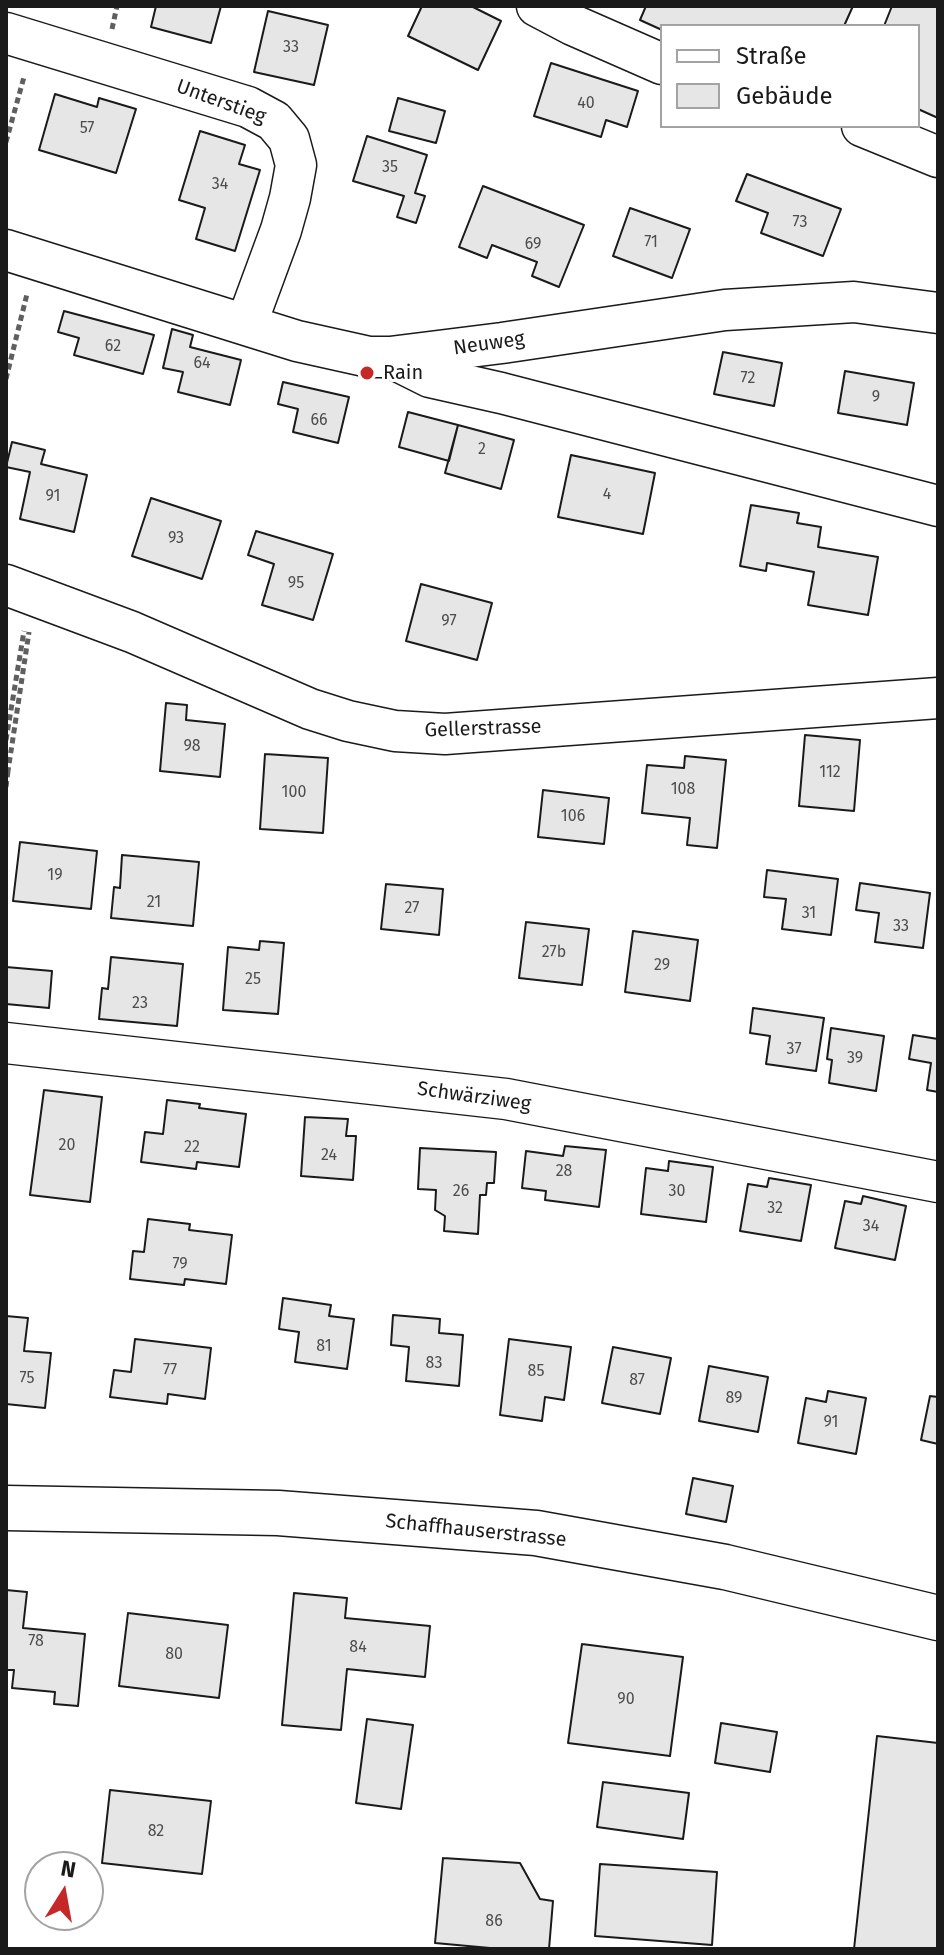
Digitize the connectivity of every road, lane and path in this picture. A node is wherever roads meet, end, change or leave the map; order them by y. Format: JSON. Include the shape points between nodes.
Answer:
{"nodes":[{"id":1,"x":537,"y":6,"type":"edge"},
{"id":2,"x":20,"y":37,"type":"edge"},
{"id":3,"x":660,"y":63,"type":"edge"},
{"id":4,"x":867,"y":128,"type":"edge"},
{"id":5,"x":6,"y":142,"type":"edge"},
{"id":6,"x":938,"y":157,"type":"edge"},
{"id":7,"x":21,"y":254,"type":"edge"},
{"id":8,"x":938,"y":313,"type":"edge"},
{"id":9,"x":246,"y":325,"type":"junction"},
{"id":10,"x":502,"y":343,"type":"junction"},
{"id":11,"x":390,"y":357,"type":"junction"},
{"id":12,"x":6,"y":379,"type":"edge"},
{"id":13,"x":501,"y":393,"type":"junction"},
{"id":14,"x":938,"y":506,"type":"edge"},
{"id":15,"x":6,"y":585,"type":"edge"},
{"id":16,"x":938,"y":698,"type":"edge"},
{"id":17,"x":6,"y":740,"type":"edge"},
{"id":18,"x":7,"y":770,"type":"edge"},
{"id":19,"x":6,"y":787,"type":"edge"},
{"id":20,"x":6,"y":1043,"type":"edge"},
{"id":21,"x":938,"y":1182,"type":"edge"},
{"id":22,"x":6,"y":1508,"type":"edge"},
{"id":23,"x":938,"y":1618,"type":"edge"}],
"edges":[{"from":1,"to":3,"type":"street"},
{"from":2,"to":5,"type":"path"},
{"from":2,"to":9,"type":"street","name":"Unterstieg","via":[[248,107],[274,121],[289,139],[296,165],[290,198]]},
{"from":4,"to":6,"type":"street"},
{"from":7,"to":9,"type":"street","name":"Neuweg"},
{"from":7,"to":12,"type":"path"},
{"from":8,"to":10,"type":"street","name":"Neuweg","via":[[854,302],[725,310]]},
{"from":9,"to":11,"type":"street","name":"Neuweg","via":[[297,341]]},
{"from":10,"to":11,"type":"street","name":"Neuweg"},
{"from":10,"to":13,"type":"street","via":[[496,367]]},
{"from":11,"to":13,"type":"street","via":[[430,377]]},
{"from":13,"to":14,"type":"street"},
{"from":15,"to":16,"type":"street","name":"Gellerstrasse","via":[[132,632],[310,709],[395,731],[445,734]]},
{"from":17,"to":18,"type":"path","via":[[24,629],[30,627]]},
{"from":18,"to":19,"type":"path"},
{"from":20,"to":21,"type":"street","name":"Schwärziweg","via":[[506,1099]]},
{"from":22,"to":23,"type":"main road","name":"Schaffhauserstrasse","via":[[278,1513],[536,1533],[725,1567]]}]}
